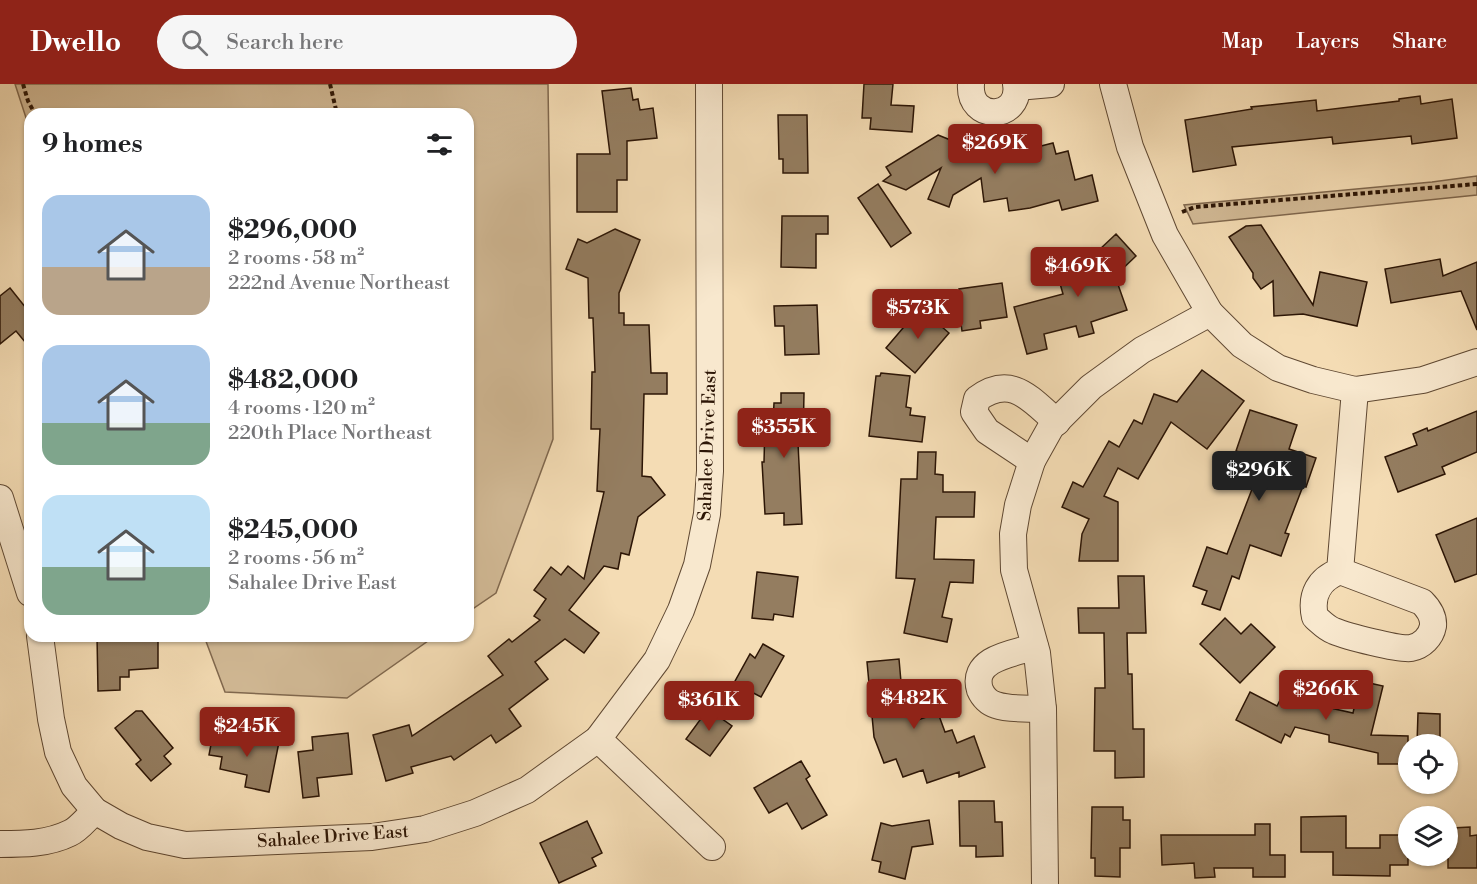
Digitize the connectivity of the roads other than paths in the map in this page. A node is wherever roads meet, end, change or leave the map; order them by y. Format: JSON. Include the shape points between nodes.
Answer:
{"nodes":[{"id":1,"x":709,"y":84,"type":"edge"},
{"id":2,"x":971,"y":84,"type":"edge"},
{"id":3,"x":1051,"y":84,"type":"edge"},
{"id":4,"x":1113,"y":84,"type":"edge"},
{"id":5,"x":1017,"y":86,"type":"edge"},
{"id":6,"x":1210,"y":313,"type":"junction"},
{"id":7,"x":1477,"y":362,"type":"edge"},
{"id":8,"x":1355,"y":390,"type":"junction"},
{"id":9,"x":1057,"y":422,"type":"junction"},
{"id":10,"x":1032,"y":461,"type":"junction"},
{"id":11,"x":0,"y":498,"type":"edge"},
{"id":12,"x":1340,"y":571,"type":"dead end"},
{"id":13,"x":24,"y":574,"type":"edge"},
{"id":14,"x":41,"y":642,"type":"edge"},
{"id":15,"x":1035,"y":646,"type":"junction"},
{"id":16,"x":1043,"y":709,"type":"junction"},
{"id":17,"x":598,"y":739,"type":"junction"},
{"id":18,"x":95,"y":811,"type":"junction"},
{"id":19,"x":0,"y":844,"type":"edge"},
{"id":20,"x":712,"y":847,"type":"dead end"},
{"id":21,"x":1045,"y":884,"type":"edge"}],
"edges":[{"from":1,"to":17,"type":"street","name":"Sahalee Drive East","via":[[707,514],[697,566],[657,660]]},
{"from":2,"to":5,"type":"street","via":[[977,106],[992,112],[1007,109],[1013,103]]},
{"from":3,"to":5,"type":"street"},
{"from":4,"to":6,"type":"street","via":[[1130,147],[1165,235]]},
{"from":6,"to":8,"type":"street","via":[[1242,345],[1278,368]]},
{"from":6,"to":9,"type":"street","via":[[1142,350],[1091,387]]},
{"from":7,"to":8,"type":"street","via":[[1423,380]]},
{"from":8,"to":12,"type":"street"},
{"from":9,"to":10,"type":"street"},
{"from":9,"to":10,"type":"street","via":[[1014,388],[993,390],[977,399],[974,412],[987,431]]},
{"from":10,"to":15,"type":"street","via":[[1012,534],[1014,570]]},
{"from":11,"to":13,"type":"street"},
{"from":14,"to":18,"type":"street","name":"Sahalee Drive East","via":[[58,752],[74,786]]},
{"from":15,"to":16,"type":"street"},
{"from":15,"to":16,"type":"street","via":[[987,663],[979,686],[986,700],[1000,707]]},
{"from":16,"to":21,"type":"street"},
{"from":17,"to":18,"type":"street","name":"Sahalee Drive East","via":[[526,790],[475,813],[424,829],[383,836],[185,845],[147,837]]},
{"from":17,"to":20,"type":"street"},
{"from":18,"to":19,"type":"street","via":[[72,832],[57,838]]}]}
